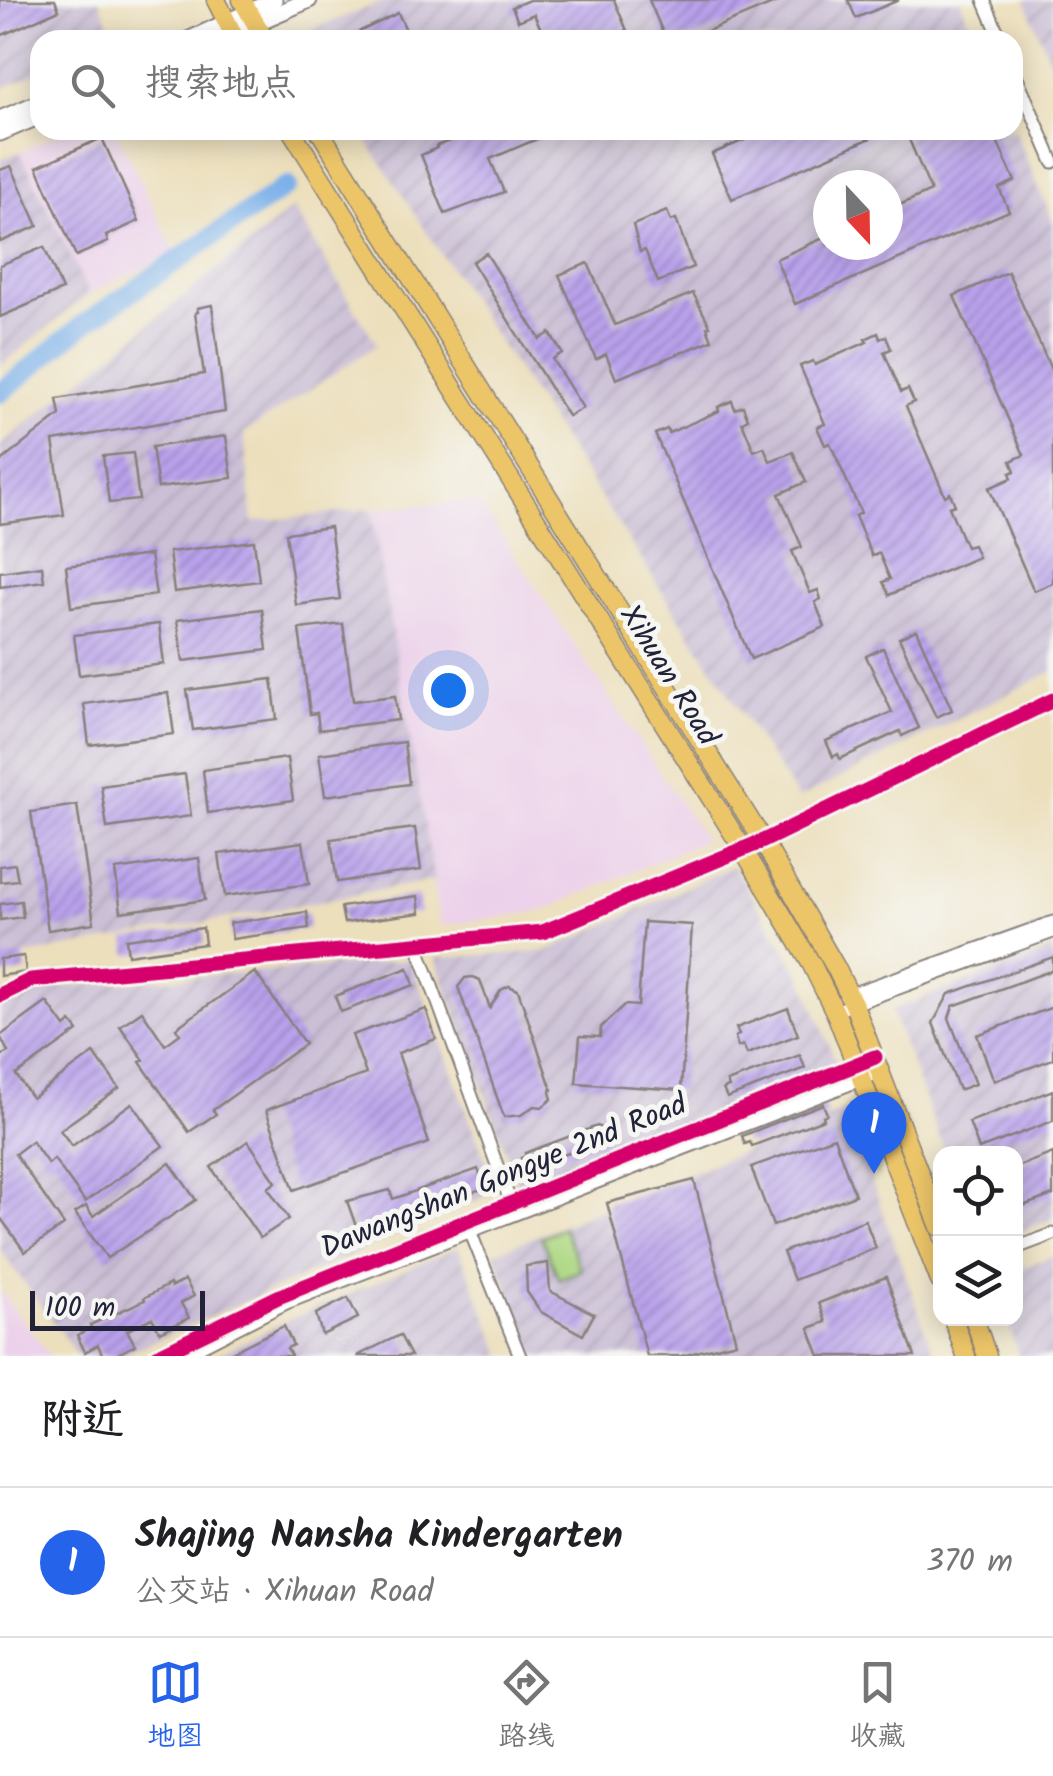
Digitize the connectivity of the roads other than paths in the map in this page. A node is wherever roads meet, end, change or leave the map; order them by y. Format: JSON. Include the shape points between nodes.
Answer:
{"nodes":[{"id":1,"x":216,"y":0,"type":"edge"},
{"id":2,"x":274,"y":0,"type":"edge"},
{"id":3,"x":308,"y":0,"type":"edge"},
{"id":4,"x":984,"y":0,"type":"edge"},
{"id":5,"x":248,"y":11,"type":"edge"},
{"id":6,"x":227,"y":30,"type":"edge"},
{"id":7,"x":231,"y":30,"type":"edge"},
{"id":8,"x":997,"y":30,"type":"edge"},
{"id":9,"x":1023,"y":92,"type":"edge"},
{"id":10,"x":30,"y":106,"type":"edge"},
{"id":11,"x":0,"y":119,"type":"edge"},
{"id":12,"x":30,"y":120,"type":"edge"},
{"id":13,"x":0,"y":133,"type":"edge"},
{"id":14,"x":297,"y":140,"type":"edge"},
{"id":15,"x":325,"y":140,"type":"edge"},
{"id":16,"x":1053,"y":162,"type":"edge"},
{"id":17,"x":1053,"y":700,"type":"edge"},
{"id":18,"x":763,"y":841,"type":"junction"},
{"id":19,"x":743,"y":848,"type":"junction"},
{"id":20,"x":1053,"y":922,"type":"edge"},
{"id":21,"x":1053,"y":932,"type":"edge"},
{"id":22,"x":418,"y":946,"type":"junction"},
{"id":23,"x":0,"y":995,"type":"edge"},
{"id":24,"x":851,"y":999,"type":"junction"},
{"id":25,"x":832,"y":1006,"type":"junction"},
{"id":26,"x":878,"y":1065,"type":"junction"},
{"id":27,"x":860,"y":1073,"type":"junction"},
{"id":28,"x":513,"y":1209,"type":"junction"},
{"id":29,"x":933,"y":1209,"type":"edge"},
{"id":30,"x":469,"y":1227,"type":"junction"},
{"id":31,"x":1053,"y":1234,"type":"edge"},
{"id":32,"x":1023,"y":1245,"type":"edge"},
{"id":33,"x":933,"y":1259,"type":"edge"},
{"id":34,"x":956,"y":1326,"type":"edge"},
{"id":35,"x":977,"y":1326,"type":"edge"},
{"id":36,"x":158,"y":1356,"type":"edge"},
{"id":37,"x":182,"y":1356,"type":"edge"},
{"id":38,"x":520,"y":1356,"type":"edge"},
{"id":39,"x":966,"y":1356,"type":"edge"},
{"id":40,"x":987,"y":1356,"type":"edge"}],
"edges":[{"from":1,"to":6,"type":"main road"},
{"from":2,"to":5,"type":"street"},
{"from":3,"to":5,"type":"street"},
{"from":4,"to":8,"type":"street"},
{"from":5,"to":7,"type":"street"},
{"from":9,"to":16,"type":"street"},
{"from":10,"to":11,"type":"street"},
{"from":12,"to":13,"type":"street"},
{"from":14,"to":19,"type":"main road","name":"Xihuan Road"},
{"from":15,"to":18,"type":"main road","name":"Xihuan Road"},
{"from":17,"to":18,"type":"street"},
{"from":18,"to":19,"type":"street"},
{"from":18,"to":24,"type":"main road","name":"Xihuan Road"},
{"from":19,"to":22,"type":"street","via":[[542,932]]},
{"from":19,"to":25,"type":"main road","name":"Xihuan Road"},
{"from":20,"to":24,"type":"street"},
{"from":21,"to":24,"type":"street"},
{"from":22,"to":23,"type":"street","via":[[31,980]]},
{"from":22,"to":28,"type":"street"},
{"from":24,"to":25,"type":"street"},
{"from":24,"to":26,"type":"main road","name":"Xihuan Road"},
{"from":25,"to":27,"type":"main road","name":"Xihuan Road"},
{"from":26,"to":27,"type":"street","name":"Dawangshan Gongye 2nd Road"},
{"from":26,"to":29,"type":"main road","name":"Xihuan Road"},
{"from":27,"to":28,"type":"street","name":"Dawangshan Gongye 2nd Road"},
{"from":27,"to":33,"type":"main road","name":"Xihuan Road"},
{"from":28,"to":30,"type":"street","name":"Dawangshan Gongye 2nd Road"},
{"from":30,"to":36,"type":"street","name":"Dawangshan Gongye 2nd Road","via":[[278,1297]]},
{"from":30,"to":37,"type":"street","name":"Dawangshan Gongye 2nd Road"},
{"from":30,"to":38,"type":"street"},
{"from":31,"to":32,"type":"street"},
{"from":34,"to":39,"type":"main road"},
{"from":35,"to":40,"type":"main road"}]}
